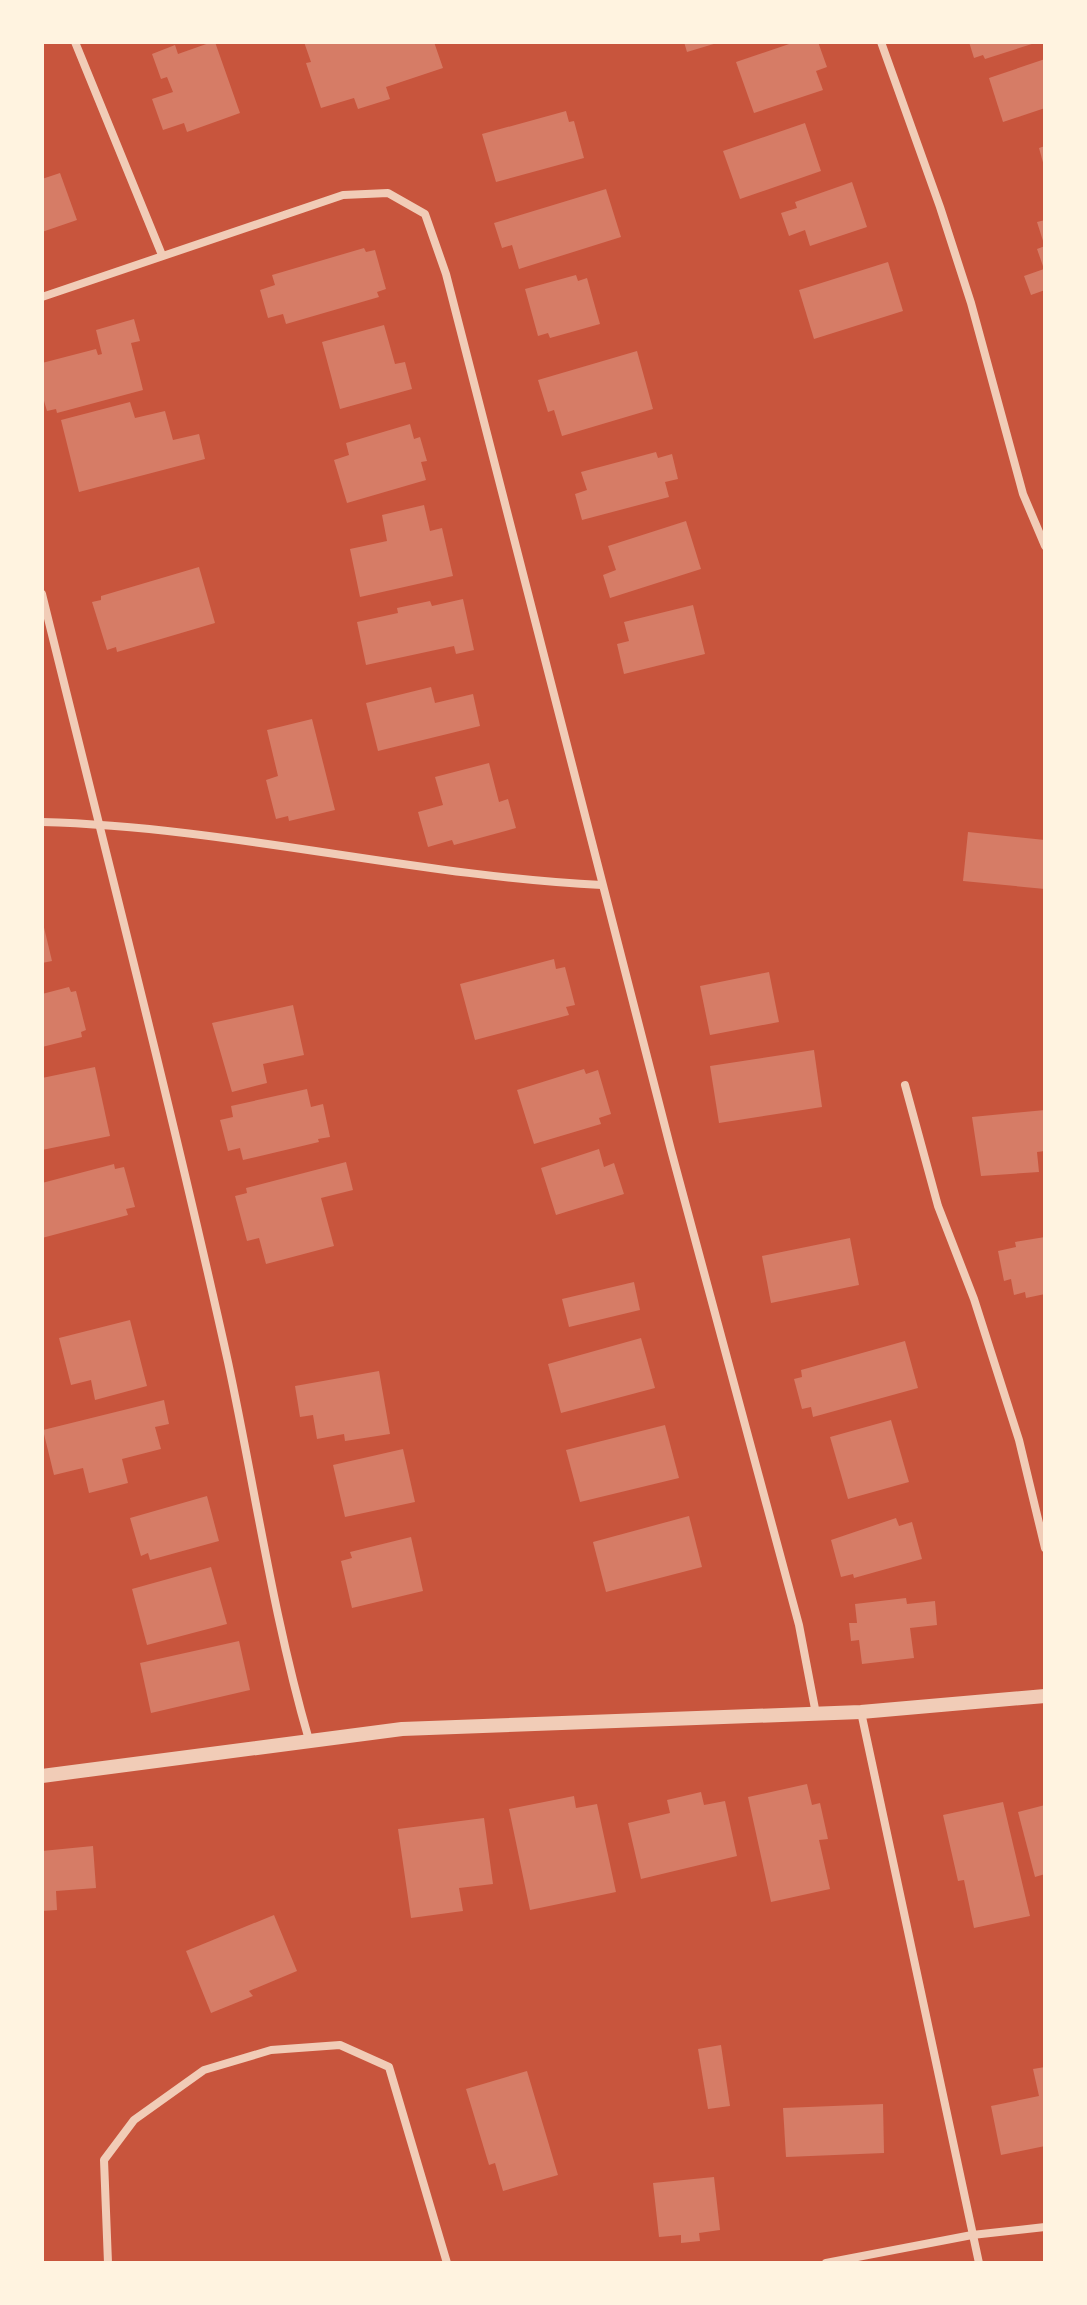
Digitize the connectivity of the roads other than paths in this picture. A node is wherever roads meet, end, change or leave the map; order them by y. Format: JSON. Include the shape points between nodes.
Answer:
{"nodes":[{"id":1,"x":75,"y":42,"type":"edge"},
{"id":2,"x":881,"y":42,"type":"edge"},
{"id":3,"x":162,"y":255,"type":"junction"},
{"id":4,"x":42,"y":297,"type":"edge"},
{"id":5,"x":1045,"y":546,"type":"edge"},
{"id":6,"x":42,"y":594,"type":"edge"},
{"id":7,"x":42,"y":822,"type":"edge"},
{"id":8,"x":99,"y":825,"type":"junction"},
{"id":9,"x":602,"y":885,"type":"junction"},
{"id":10,"x":905,"y":1085,"type":"dead end"},
{"id":11,"x":1045,"y":1548,"type":"edge"},
{"id":12,"x":1045,"y":1696,"type":"edge"},
{"id":13,"x":861,"y":1712,"type":"junction"},
{"id":14,"x":816,"y":1714,"type":"junction"},
{"id":15,"x":309,"y":1740,"type":"junction"},
{"id":16,"x":42,"y":1776,"type":"edge"},
{"id":17,"x":1045,"y":2227,"type":"edge"},
{"id":18,"x":972,"y":2235,"type":"junction"},
{"id":19,"x":108,"y":2263,"type":"edge"},
{"id":20,"x":447,"y":2263,"type":"edge"},
{"id":21,"x":826,"y":2263,"type":"edge"},
{"id":22,"x":979,"y":2263,"type":"edge"}],
"edges":[{"from":1,"to":3,"type":"street"},
{"from":2,"to":5,"type":"street","via":[[940,207],[1023,494]]},
{"from":3,"to":4,"type":"street"},
{"from":3,"to":9,"type":"street","via":[[343,195],[388,193],[425,214],[446,274]]},
{"from":6,"to":8,"type":"street"},
{"from":7,"to":8,"type":"street"},
{"from":8,"to":9,"type":"street","via":[[259,842],[505,879]]},
{"from":8,"to":15,"type":"street","via":[[225,1351]]},
{"from":9,"to":14,"type":"street","via":[[791,1595]]},
{"from":10,"to":11,"type":"street","via":[[938,1206],[1019,1440]]},
{"from":12,"to":13,"type":"street"},
{"from":13,"to":14,"type":"street"},
{"from":13,"to":18,"type":"street"},
{"from":14,"to":15,"type":"street","via":[[493,1724]]},
{"from":15,"to":16,"type":"street"},
{"from":17,"to":18,"type":"street"},
{"from":18,"to":21,"type":"street"},
{"from":18,"to":22,"type":"street"},
{"from":19,"to":20,"type":"street","via":[[104,2160],[134,2120],[204,2070],[271,2050],[340,2045],[389,2067]]}]}
